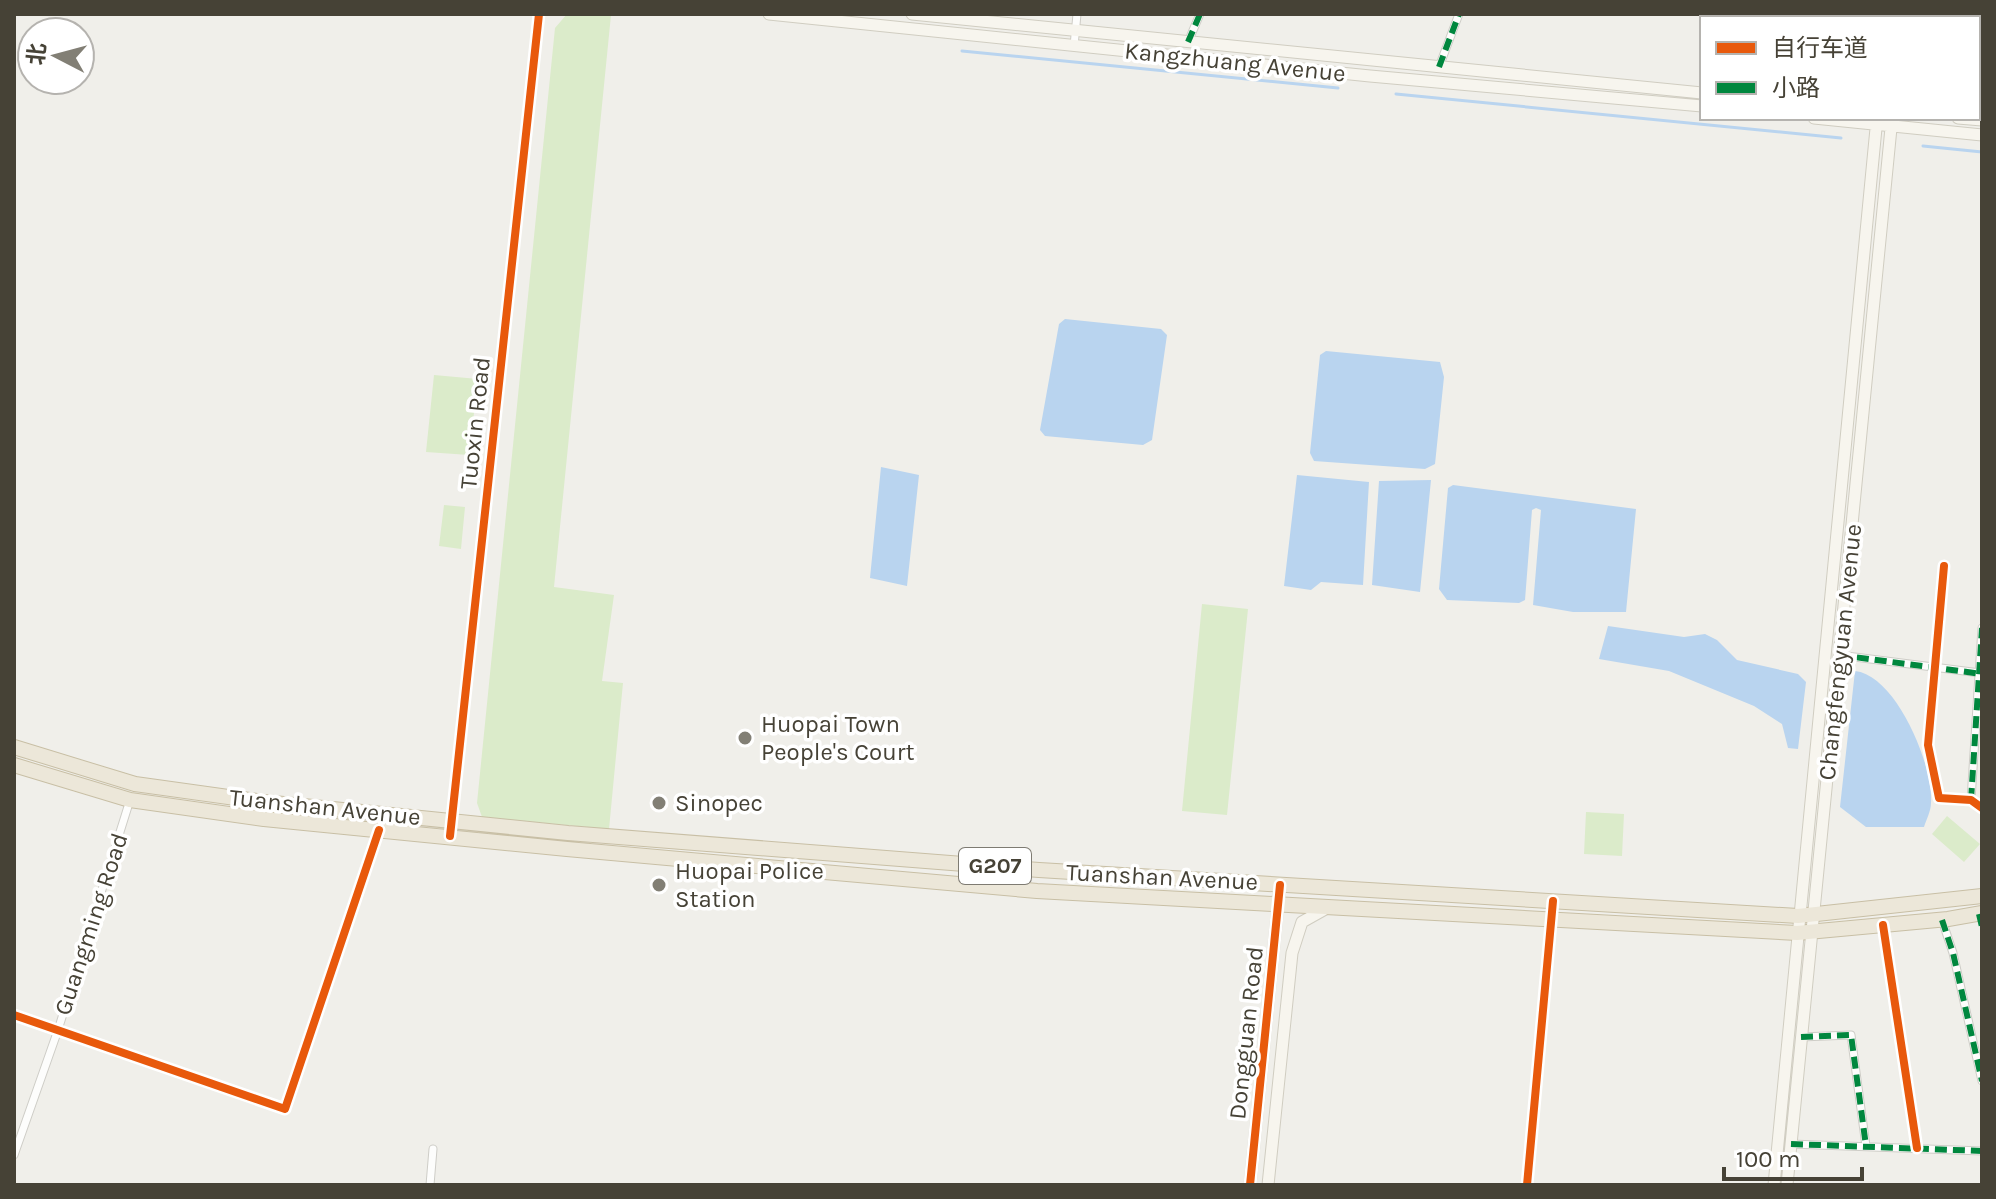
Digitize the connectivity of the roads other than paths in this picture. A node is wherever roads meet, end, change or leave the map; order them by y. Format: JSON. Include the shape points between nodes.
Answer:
{"nodes":[{"id":1,"x":539,"y":14,"type":"edge"},
{"id":2,"x":769,"y":14,"type":"edge"},
{"id":3,"x":912,"y":14,"type":"edge"},
{"id":4,"x":1077,"y":14,"type":"edge"},
{"id":5,"x":1200,"y":14,"type":"edge"},
{"id":6,"x":1459,"y":14,"type":"edge"},
{"id":7,"x":1076,"y":31,"type":"junction"},
{"id":8,"x":1188,"y":42,"type":"junction"},
{"id":9,"x":1074,"y":46,"type":"junction"},
{"id":10,"x":1439,"y":67,"type":"junction"},
{"id":11,"x":1700,"y":93,"type":"edge"},
{"id":12,"x":1700,"y":106,"type":"edge"},
{"id":13,"x":1856,"y":120,"type":"edge"},
{"id":14,"x":1877,"y":121,"type":"edge"},
{"id":15,"x":1892,"y":122,"type":"edge"},
{"id":16,"x":1982,"y":135,"type":"edge"},
{"id":17,"x":1944,"y":566,"type":"dead end"},
{"id":18,"x":1982,"y":628,"type":"edge"},
{"id":19,"x":1839,"y":655,"type":"junction"},
{"id":20,"x":1934,"y":667,"type":"junction"},
{"id":21,"x":1980,"y":673,"type":"edge"},
{"id":22,"x":14,"y":747,"type":"edge"},
{"id":23,"x":14,"y":765,"type":"edge"},
{"id":24,"x":135,"y":784,"type":"junction"},
{"id":25,"x":130,"y":800,"type":"junction"},
{"id":26,"x":1971,"y":800,"type":"junction"},
{"id":27,"x":1982,"y":808,"type":"edge"},
{"id":28,"x":452,"y":820,"type":"junction"},
{"id":29,"x":379,"y":830,"type":"junction"},
{"id":30,"x":450,"y":836,"type":"junction"},
{"id":31,"x":1280,"y":885,"type":"junction"},
{"id":32,"x":1982,"y":896,"type":"edge"},
{"id":33,"x":1553,"y":901,"type":"junction"},
{"id":34,"x":1278,"y":905,"type":"junction"},
{"id":35,"x":1328,"y":907,"type":"junction"},
{"id":36,"x":1814,"y":914,"type":"junction"},
{"id":37,"x":1798,"y":916,"type":"junction"},
{"id":38,"x":1981,"y":918,"type":"edge"},
{"id":39,"x":1552,"y":920,"type":"junction"},
{"id":40,"x":1942,"y":920,"type":"junction"},
{"id":41,"x":1883,"y":925,"type":"junction"},
{"id":42,"x":1804,"y":932,"type":"junction"},
{"id":43,"x":14,"y":1015,"type":"edge"},
{"id":44,"x":58,"y":1030,"type":"junction"},
{"id":45,"x":1801,"y":1037,"type":"junction"},
{"id":46,"x":1982,"y":1081,"type":"edge"},
{"id":47,"x":1791,"y":1144,"type":"junction"},
{"id":48,"x":1866,"y":1146,"type":"junction"},
{"id":49,"x":1917,"y":1148,"type":"junction"},
{"id":50,"x":433,"y":1149,"type":"dead end"},
{"id":51,"x":1982,"y":1151,"type":"edge"},
{"id":52,"x":14,"y":1155,"type":"edge"},
{"id":53,"x":430,"y":1185,"type":"edge"},
{"id":54,"x":1250,"y":1185,"type":"edge"},
{"id":55,"x":1268,"y":1185,"type":"edge"},
{"id":56,"x":1527,"y":1185,"type":"edge"},
{"id":57,"x":1774,"y":1185,"type":"edge"},
{"id":58,"x":1787,"y":1185,"type":"edge"}],
"edges":[{"from":1,"to":28,"type":"street","name":"Tuoxin Road"},
{"from":2,"to":9,"type":"main road","name":"Kangzhuang Avenue"},
{"from":3,"to":7,"type":"main road","name":"Kangzhuang Avenue"},
{"from":4,"to":7,"type":"street"},
{"from":5,"to":8,"type":"street"},
{"from":6,"to":10,"type":"street"},
{"from":7,"to":8,"type":"main road","name":"Kangzhuang Avenue"},
{"from":7,"to":9,"type":"street"},
{"from":8,"to":10,"type":"main road","name":"Kangzhuang Avenue"},
{"from":9,"to":12,"type":"main road","name":"Kangzhuang Avenue"},
{"from":10,"to":11,"type":"main road","name":"Kangzhuang Avenue"},
{"from":13,"to":14,"type":"main road"},
{"from":14,"to":15,"type":"main road"},
{"from":14,"to":37,"type":"main road","name":"Changfengyuan Avenue"},
{"from":15,"to":16,"type":"main road"},
{"from":15,"to":19,"type":"main road","name":"Changfengyuan Avenue"},
{"from":17,"to":20,"type":"street"},
{"from":18,"to":21,"type":"street"},
{"from":19,"to":20,"type":"street"},
{"from":19,"to":36,"type":"main road","name":"Changfengyuan Avenue"},
{"from":20,"to":21,"type":"street"},
{"from":20,"to":26,"type":"street","via":[[1928,745],[1939,798]]},
{"from":21,"to":26,"type":"street"},
{"from":22,"to":24,"type":"highway","name":"Tuanshan Avenue","number":"G207"},
{"from":23,"to":25,"type":"highway","name":"Tuanshan Avenue","number":"G207"},
{"from":24,"to":25,"type":"street","name":"Guangming Road"},
{"from":24,"to":28,"type":"highway","name":"Tuanshan Avenue","number":"G207"},
{"from":25,"to":29,"type":"highway","name":"Tuanshan Avenue","number":"G207"},
{"from":25,"to":44,"type":"street","name":"Guangming Road"},
{"from":26,"to":27,"type":"street"},
{"from":28,"to":30,"type":"street","name":"Tuoxin Road"},
{"from":28,"to":31,"type":"highway","name":"Tuanshan Avenue","number":"G207"},
{"from":29,"to":30,"type":"highway","name":"Tuanshan Avenue","number":"G207"},
{"from":29,"to":44,"type":"street","via":[[285,1109]]},
{"from":30,"to":34,"type":"highway","name":"Tuanshan Avenue","number":"G207","via":[[1037,891]]},
{"from":31,"to":33,"type":"highway","name":"Tuanshan Avenue","number":"G207"},
{"from":31,"to":34,"type":"main road","name":"Dongguan Road"},
{"from":32,"to":36,"type":"highway","name":"Tuanshan Avenue","number":"G207"},
{"from":33,"to":37,"type":"highway","name":"Tuanshan Avenue","number":"G207"},
{"from":33,"to":39,"type":"street"},
{"from":34,"to":35,"type":"highway","name":"Tuanshan Avenue","number":"G207"},
{"from":34,"to":54,"type":"main road","name":"Dongguan Road"},
{"from":35,"to":39,"type":"highway","name":"Tuanshan Avenue","number":"G207"},
{"from":35,"to":55,"type":"main road","name":"Dongguan Road","via":[[1302,922],[1292,953]]},
{"from":36,"to":37,"type":"highway","name":"Tuanshan Avenue","number":"G207"},
{"from":36,"to":42,"type":"main road","name":"Changfengyuan Avenue"},
{"from":37,"to":42,"type":"main road","name":"Changfengyuan Avenue"},
{"from":38,"to":40,"type":"highway","name":"Tuanshan Avenue","number":"G207"},
{"from":39,"to":42,"type":"highway","name":"Tuanshan Avenue","number":"G207"},
{"from":39,"to":56,"type":"street"},
{"from":40,"to":41,"type":"highway","name":"Tuanshan Avenue","number":"G207"},
{"from":40,"to":46,"type":"street"},
{"from":41,"to":42,"type":"highway","name":"Tuanshan Avenue","number":"G207"},
{"from":41,"to":49,"type":"street"},
{"from":42,"to":45,"type":"main road","name":"Changfengyuan Avenue"},
{"from":42,"to":57,"type":"main road","name":"Changfengyuan Avenue"},
{"from":43,"to":44,"type":"street"},
{"from":44,"to":52,"type":"street","name":"Guangming Road"},
{"from":45,"to":47,"type":"main road","name":"Changfengyuan Avenue"},
{"from":45,"to":48,"type":"street","via":[[1851,1035]]},
{"from":47,"to":48,"type":"street"},
{"from":47,"to":58,"type":"main road","name":"Changfengyuan Avenue"},
{"from":48,"to":49,"type":"street"},
{"from":49,"to":51,"type":"street"},
{"from":50,"to":53,"type":"street"}]}
